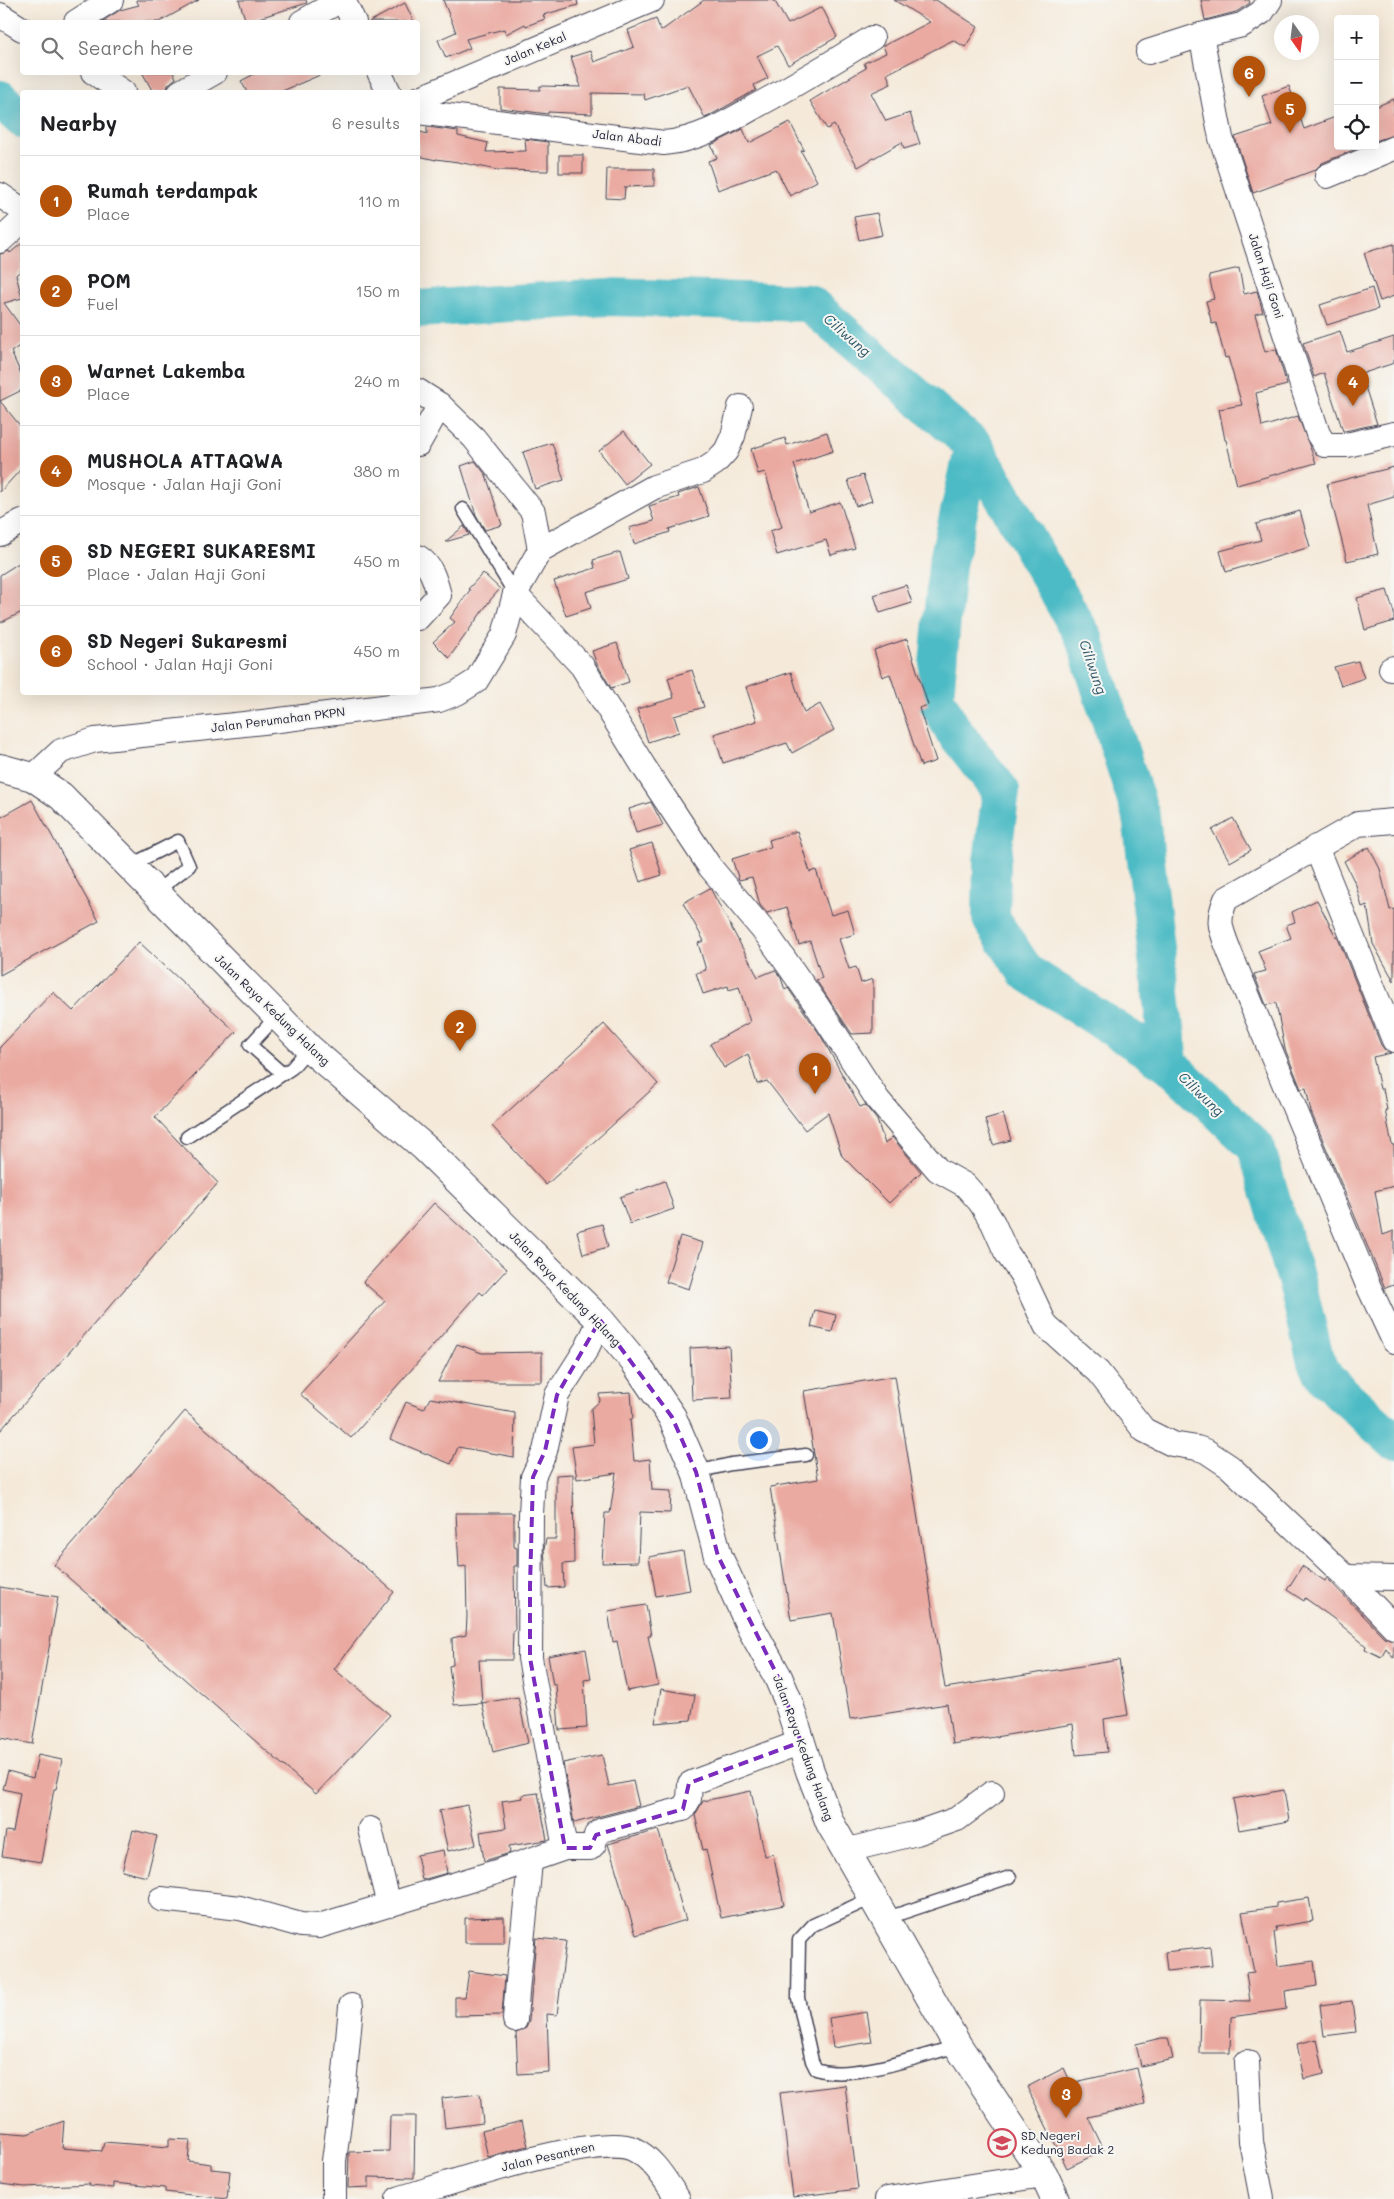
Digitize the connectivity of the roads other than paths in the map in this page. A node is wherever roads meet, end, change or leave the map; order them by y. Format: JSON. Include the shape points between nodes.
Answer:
{"nodes":[{"id":1,"x":111,"y":0,"type":"edge"},
{"id":2,"x":342,"y":0,"type":"edge"},
{"id":3,"x":652,"y":0,"type":"edge"},
{"id":4,"x":1270,"y":0,"type":"edge"},
{"id":5,"x":0,"y":15,"type":"edge"},
{"id":6,"x":79,"y":20,"type":"edge"},
{"id":7,"x":306,"y":20,"type":"edge"},
{"id":8,"x":353,"y":20,"type":"edge"},
{"id":9,"x":20,"y":28,"type":"edge"},
{"id":10,"x":1201,"y":35,"type":"junction"},
{"id":11,"x":872,"y":38,"type":"dead end"},
{"id":12,"x":1148,"y":52,"type":"dead end"},
{"id":13,"x":98,"y":75,"type":"edge"},
{"id":14,"x":209,"y":75,"type":"edge"},
{"id":15,"x":380,"y":75,"type":"edge"},
{"id":16,"x":120,"y":90,"type":"edge"},
{"id":17,"x":183,"y":90,"type":"edge"},
{"id":18,"x":388,"y":90,"type":"edge"},
{"id":19,"x":420,"y":98,"type":"edge"},
{"id":20,"x":420,"y":112,"type":"edge"},
{"id":21,"x":1394,"y":148,"type":"edge"},
{"id":22,"x":1327,"y":176,"type":"dead end"},
{"id":23,"x":0,"y":195,"type":"edge"},
{"id":24,"x":20,"y":209,"type":"edge"},
{"id":25,"x":20,"y":223,"type":"edge"},
{"id":26,"x":0,"y":241,"type":"edge"},
{"id":27,"x":420,"y":392,"type":"edge"},
{"id":28,"x":440,"y":405,"type":"junction"},
{"id":29,"x":740,"y":408,"type":"dead end"},
{"id":30,"x":1394,"y":434,"type":"edge"},
{"id":31,"x":420,"y":440,"type":"edge"},
{"id":32,"x":463,"y":509,"type":"dead end"},
{"id":33,"x":20,"y":522,"type":"edge"},
{"id":34,"x":0,"y":534,"type":"edge"},
{"id":35,"x":540,"y":550,"type":"junction"},
{"id":36,"x":420,"y":558,"type":"edge"},
{"id":37,"x":515,"y":594,"type":"junction"},
{"id":38,"x":420,"y":616,"type":"edge"},
{"id":39,"x":0,"y":768,"type":"edge"},
{"id":40,"x":33,"y":777,"type":"junction"},
{"id":41,"x":1394,"y":821,"type":"edge"},
{"id":42,"x":1316,"y":847,"type":"junction"},
{"id":43,"x":129,"y":866,"type":"junction"},
{"id":44,"x":155,"y":892,"type":"junction"},
{"id":45,"x":277,"y":1016,"type":"junction"},
{"id":46,"x":1394,"y":1040,"type":"edge"},
{"id":47,"x":309,"y":1048,"type":"junction"},
{"id":48,"x":283,"y":1074,"type":"junction"},
{"id":49,"x":187,"y":1138,"type":"dead end"},
{"id":50,"x":600,"y":1320,"type":"junction"},
{"id":51,"x":1394,"y":1342,"type":"edge"},
{"id":52,"x":806,"y":1455,"type":"dead end"},
{"id":53,"x":696,"y":1472,"type":"junction"},
{"id":54,"x":1346,"y":1576,"type":"junction"},
{"id":55,"x":1394,"y":1578,"type":"edge"},
{"id":56,"x":1394,"y":1627,"type":"edge"},
{"id":57,"x":800,"y":1742,"type":"junction"},
{"id":58,"x":992,"y":1792,"type":"dead end"},
{"id":59,"x":370,"y":1829,"type":"dead end"},
{"id":60,"x":565,"y":1848,"type":"junction"},
{"id":61,"x":844,"y":1851,"type":"junction"},
{"id":62,"x":530,"y":1860,"type":"junction"},
{"id":63,"x":1010,"y":1877,"type":"dead end"},
{"id":64,"x":161,"y":1899,"type":"dead end"},
{"id":65,"x":389,"y":1905,"type":"junction"},
{"id":66,"x":878,"y":1909,"type":"junction"},
{"id":67,"x":351,"y":2006,"type":"dead end"},
{"id":68,"x":515,"y":2020,"type":"dead end"},
{"id":69,"x":958,"y":2046,"type":"junction"},
{"id":70,"x":1247,"y":2062,"type":"dead end"},
{"id":71,"x":1050,"y":2187,"type":"edge"},
{"id":72,"x":334,"y":2199,"type":"edge"},
{"id":73,"x":398,"y":2199,"type":"edge"},
{"id":74,"x":678,"y":2199,"type":"edge"},
{"id":75,"x":887,"y":2199,"type":"edge"},
{"id":76,"x":1262,"y":2199,"type":"edge"}],
"edges":[{"from":1,"to":6,"type":"street"},
{"from":2,"to":7,"type":"street"},
{"from":2,"to":8,"type":"street"},
{"from":3,"to":19,"type":"street","name":"Jalan Kekal"},
{"from":4,"to":10,"type":"street","via":[[1262,12],[1242,25]]},
{"from":5,"to":9,"type":"street"},
{"from":10,"to":12,"type":"street"},
{"from":10,"to":30,"type":"street","name":"Jalan Haji Goni","via":[[1221,138],[1318,434],[1325,445]]},
{"from":11,"to":20,"type":"street","name":"Jalan Abadi","via":[[721,125],[683,141],[664,143]]},
{"from":13,"to":16,"type":"street"},
{"from":14,"to":17,"type":"street"},
{"from":15,"to":18,"type":"street"},
{"from":21,"to":22,"type":"street"},
{"from":23,"to":24,"type":"street"},
{"from":25,"to":26,"type":"street"},
{"from":27,"to":28,"type":"street"},
{"from":28,"to":31,"type":"street"},
{"from":28,"to":35,"type":"street","via":[[474,438],[533,512]]},
{"from":29,"to":35,"type":"street","via":[[733,436],[715,463],[654,488]]},
{"from":32,"to":37,"type":"lane"},
{"from":33,"to":34,"type":"street"},
{"from":35,"to":37,"type":"street","name":"Jalan Perumahan PKPN"},
{"from":36,"to":38,"type":"street","via":[[433,574],[439,595]]},
{"from":37,"to":40,"type":"street","name":"Jalan Perumahan PKPN","via":[[504,635],[476,681],[457,693],[429,701],[95,740],[61,751]]},
{"from":37,"to":54,"type":"street","via":[[582,666],[710,867],[768,936],[878,1100],[938,1170],[965,1185],[980,1202],[1022,1275],[1046,1326],[1098,1372],[1144,1430],[1172,1444],[1197,1448],[1218,1458],[1250,1484]]},
{"from":39,"to":40,"type":"main road","name":"Jalan Raya Kedung Halang"},
{"from":40,"to":43,"type":"main road","name":"Jalan Raya Kedung Halang","via":[[61,796]]},
{"from":41,"to":42,"type":"street","via":[[1358,824]]},
{"from":42,"to":46,"type":"street"},
{"from":42,"to":51,"type":"street","via":[[1226,899],[1220,915],[1220,928]]},
{"from":43,"to":44,"type":"main road","name":"Jalan Raya Kedung Halang"},
{"from":43,"to":44,"type":"lane","via":[[178,841],[189,866]]},
{"from":44,"to":45,"type":"main road","name":"Jalan Raya Kedung Halang"},
{"from":45,"to":47,"type":"main road","name":"Jalan Raya Kedung Halang"},
{"from":45,"to":48,"type":"lane","via":[[250,1044]]},
{"from":47,"to":48,"type":"lane"},
{"from":47,"to":50,"type":"main road","name":"Jalan Raya Kedung Halang","via":[[425,1148]]},
{"from":48,"to":49,"type":"lane"},
{"from":50,"to":53,"type":"main road","name":"Jalan Raya Kedung Halang","via":[[634,1361],[672,1417]]},
{"from":50,"to":60,"type":"street","via":[[558,1395],[545,1450],[534,1477],[531,1514],[530,1658]]},
{"from":52,"to":53,"type":"lane","via":[[731,1464]]},
{"from":53,"to":57,"type":"main road","name":"Jalan Raya Kedung Halang","via":[[718,1556],[778,1677]]},
{"from":54,"to":55,"type":"street"},
{"from":54,"to":56,"type":"street"},
{"from":57,"to":60,"type":"street","via":[[690,1784],[688,1803],[683,1809],[602,1830],[590,1848]]},
{"from":57,"to":61,"type":"main road","name":"Jalan Raya Kedung Halang","via":[[819,1797]]},
{"from":58,"to":61,"type":"street","via":[[957,1820]]},
{"from":59,"to":65,"type":"street"},
{"from":60,"to":62,"type":"street"},
{"from":61,"to":66,"type":"main road","name":"Jalan Raya Kedung Halang"},
{"from":62,"to":65,"type":"street"},
{"from":62,"to":68,"type":"street"},
{"from":63,"to":66,"type":"lane"},
{"from":64,"to":65,"type":"street","via":[[240,1908],[310,1926]]},
{"from":66,"to":69,"type":"main road","name":"Jalan Raya Kedung Halang"},
{"from":66,"to":69,"type":"lane","via":[[813,1925],[799,1940],[798,1998],[816,2069],[824,2072],[866,2071]]},
{"from":67,"to":72,"type":"street","via":[[334,2161]]},
{"from":69,"to":71,"type":"main road","name":"Jalan Raya Kedung Halang"},
{"from":70,"to":76,"type":"street","via":[[1251,2142]]},
{"from":71,"to":75,"type":"street"},
{"from":73,"to":74,"type":"street","name":"Jalan Pesantren","via":[[496,2169],[586,2147],[618,2144],[649,2158]]}]}
